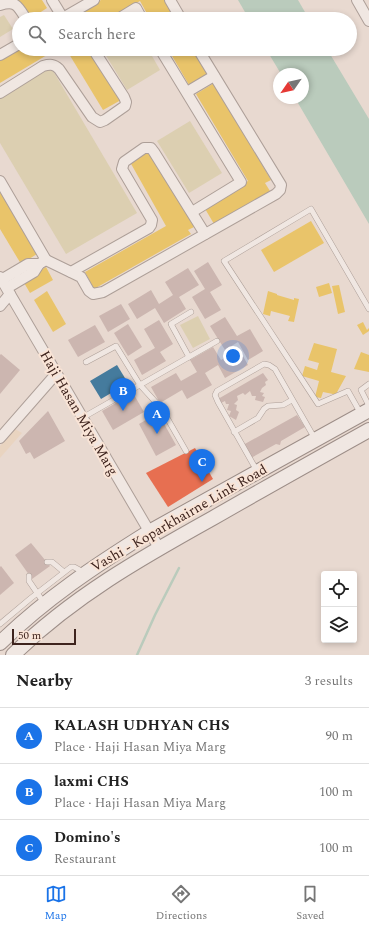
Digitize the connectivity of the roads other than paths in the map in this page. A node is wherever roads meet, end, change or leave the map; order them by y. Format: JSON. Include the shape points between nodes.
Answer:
{"nodes":[{"id":1,"x":52,"y":0,"type":"edge"},
{"id":2,"x":94,"y":0,"type":"edge"},
{"id":3,"x":170,"y":0,"type":"edge"},
{"id":4,"x":357,"y":0,"type":"edge"},
{"id":5,"x":0,"y":5,"type":"edge"},
{"id":6,"x":22,"y":12,"type":"edge"},
{"id":7,"x":63,"y":12,"type":"edge"},
{"id":8,"x":75,"y":12,"type":"edge"},
{"id":9,"x":129,"y":12,"type":"edge"},
{"id":10,"x":138,"y":12,"type":"edge"},
{"id":11,"x":177,"y":12,"type":"edge"},
{"id":12,"x":369,"y":21,"type":"edge"},
{"id":13,"x":12,"y":48,"type":"edge"},
{"id":14,"x":0,"y":54,"type":"edge"},
{"id":15,"x":98,"y":56,"type":"edge"},
{"id":16,"x":164,"y":56,"type":"edge"},
{"id":17,"x":202,"y":56,"type":"edge"},
{"id":18,"x":214,"y":76,"type":"junction"},
{"id":19,"x":186,"y":92,"type":"junction"},
{"id":20,"x":0,"y":93,"type":"edge"},
{"id":21,"x":0,"y":181,"type":"edge"},
{"id":22,"x":192,"y":212,"type":"junction"},
{"id":23,"x":205,"y":234,"type":"junction"},
{"id":24,"x":42,"y":262,"type":"junction"},
{"id":25,"x":71,"y":272,"type":"junction"},
{"id":26,"x":4,"y":285,"type":"edge"},
{"id":27,"x":0,"y":306,"type":"edge"},
{"id":28,"x":369,"y":308,"type":"edge"},
{"id":29,"x":191,"y":312,"type":"dead end"},
{"id":30,"x":217,"y":341,"type":"dead end"},
{"id":31,"x":189,"y":357,"type":"junction"},
{"id":32,"x":86,"y":362,"type":"dead end"},
{"id":33,"x":56,"y":374,"type":"junction"},
{"id":34,"x":369,"y":384,"type":"edge"},
{"id":35,"x":140,"y":385,"type":"junction"},
{"id":36,"x":292,"y":400,"type":"junction"},
{"id":37,"x":366,"y":410,"type":"edge"},
{"id":38,"x":82,"y":418,"type":"junction"},
{"id":39,"x":369,"y":430,"type":"edge"},
{"id":40,"x":234,"y":432,"type":"junction"},
{"id":41,"x":0,"y":438,"type":"edge"},
{"id":42,"x":315,"y":439,"type":"junction"},
{"id":43,"x":186,"y":451,"type":"dead end"},
{"id":44,"x":257,"y":472,"type":"junction"},
{"id":45,"x":149,"y":532,"type":"junction"},
{"id":46,"x":159,"y":548,"type":"junction"},
{"id":47,"x":47,"y":562,"type":"dead end"},
{"id":48,"x":64,"y":572,"type":"junction"},
{"id":49,"x":86,"y":573,"type":"junction"},
{"id":50,"x":29,"y":576,"type":"dead end"},
{"id":51,"x":41,"y":598,"type":"junction"},
{"id":52,"x":0,"y":624,"type":"edge"},
{"id":53,"x":0,"y":643,"type":"edge"},
{"id":54,"x":13,"y":655,"type":"edge"}],
"edges":[{"from":1,"to":7,"type":"street"},
{"from":2,"to":8,"type":"street"},
{"from":3,"to":11,"type":"street"},
{"from":4,"to":12,"type":"street"},
{"from":5,"to":6,"type":"street","via":[[12,0]]},
{"from":9,"to":10,"type":"street","via":[[136,8]]},
{"from":13,"to":14,"type":"street"},
{"from":15,"to":20,"type":"street","via":[[126,102],[125,106],[100,122],[92,117],[55,65],[43,66]]},
{"from":16,"to":19,"type":"street"},
{"from":17,"to":18,"type":"street"},
{"from":18,"to":19,"type":"street"},
{"from":18,"to":23,"type":"street","via":[[282,185],[276,194]]},
{"from":19,"to":22,"type":"street","via":[[241,182]]},
{"from":21,"to":24,"type":"street"},
{"from":22,"to":23,"type":"street"},
{"from":22,"to":25,"type":"street","via":[[151,148],[144,148],[124,162],[122,169],[152,220],[151,225]]},
{"from":23,"to":25,"type":"street","via":[[103,292],[89,292],[80,277]]},
{"from":24,"to":25,"type":"street"},
{"from":24,"to":26,"type":"street","via":[[34,272]]},
{"from":26,"to":27,"type":"street"},
{"from":26,"to":33,"type":"street","name":"Haji Hasan Miya Marg"},
{"from":28,"to":37,"type":"lane","via":[[311,209],[224,262],[318,404],[348,391]]},
{"from":29,"to":31,"type":"lane","via":[[171,324]]},
{"from":30,"to":31,"type":"lane"},
{"from":31,"to":35,"type":"lane"},
{"from":32,"to":35,"type":"lane","via":[[116,346]]},
{"from":33,"to":38,"type":"street","name":"Haji Hasan Miya Marg"},
{"from":33,"to":41,"type":"street"},
{"from":34,"to":37,"type":"lane","via":[[361,390]]},
{"from":35,"to":38,"type":"lane"},
{"from":35,"to":43,"type":"lane","via":[[162,409]]},
{"from":36,"to":40,"type":"lane","via":[[283,405],[268,406],[258,418]]},
{"from":36,"to":40,"type":"lane","via":[[275,369],[264,364],[216,391],[215,395]]},
{"from":36,"to":42,"type":"lane"},
{"from":37,"to":42,"type":"main road","name":"Vashi - Koparkhairne Link Road"},
{"from":38,"to":45,"type":"street","name":"Haji Hasan Miya Marg"},
{"from":39,"to":46,"type":"main road","name":"Vashi - Koparkhairne Link Road"},
{"from":40,"to":44,"type":"lane"},
{"from":42,"to":44,"type":"main road","name":"Vashi - Koparkhairne Link Road"},
{"from":44,"to":45,"type":"main road","name":"Vashi - Koparkhairne Link Road"},
{"from":45,"to":46,"type":"street","name":"Haji Hasan Miya Marg"},
{"from":45,"to":49,"type":"main road","name":"Vashi - Koparkhairne Link Road"},
{"from":46,"to":54,"type":"main road","name":"Vashi - Koparkhairne Link Road","via":[[73,604]]},
{"from":47,"to":48,"type":"lane","via":[[52,562]]},
{"from":48,"to":49,"type":"lane","via":[[72,566]]},
{"from":48,"to":51,"type":"lane"},
{"from":49,"to":51,"type":"main road","name":"Vashi - Koparkhairne Link Road"},
{"from":50,"to":51,"type":"lane","via":[[28,579]]},
{"from":51,"to":52,"type":"lane"},
{"from":51,"to":53,"type":"main road","name":"Vashi - Koparkhairne Link Road"}]}
